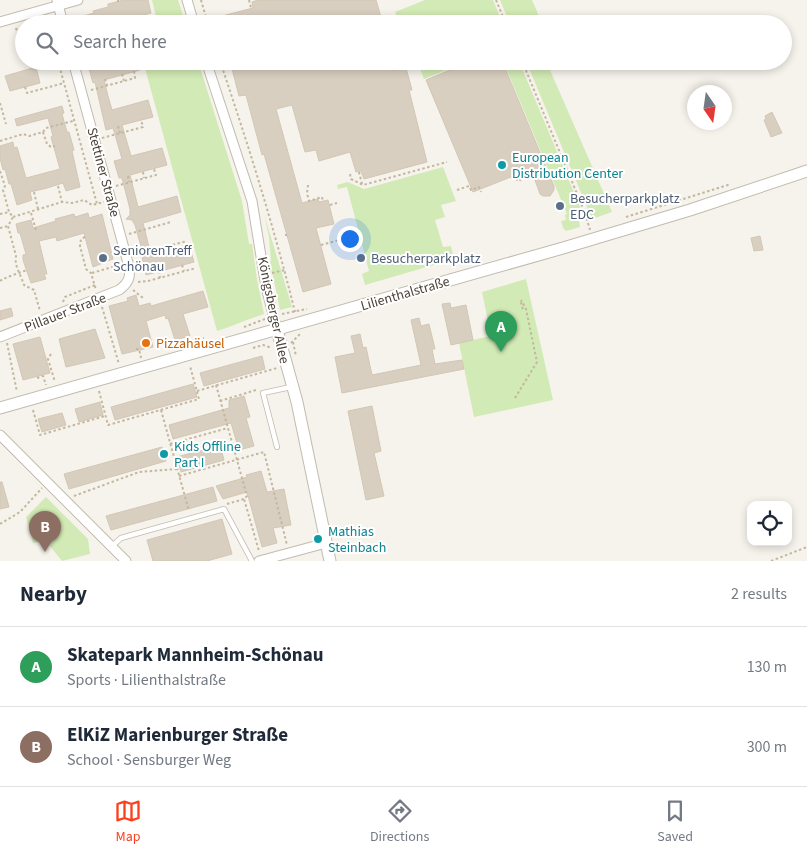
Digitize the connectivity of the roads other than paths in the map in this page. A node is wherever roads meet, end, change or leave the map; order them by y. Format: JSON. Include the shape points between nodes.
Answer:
{"nodes":[{"id":1,"x":78,"y":0,"type":"edge"},
{"id":2,"x":187,"y":0,"type":"edge"},
{"id":3,"x":58,"y":3,"type":"edge"},
{"id":4,"x":23,"y":15,"type":"edge"},
{"id":5,"x":191,"y":15,"type":"edge"},
{"id":6,"x":15,"y":18,"type":"edge"},
{"id":7,"x":0,"y":22,"type":"edge"},
{"id":8,"x":76,"y":70,"type":"edge"},
{"id":9,"x":209,"y":70,"type":"edge"},
{"id":10,"x":807,"y":171,"type":"edge"},
{"id":11,"x":127,"y":284,"type":"joint"},
{"id":12,"x":277,"y":330,"type":"junction"},
{"id":13,"x":2,"y":337,"type":"edge"},
{"id":14,"x":292,"y":386,"type":"junction"},
{"id":15,"x":0,"y":408,"type":"edge"},
{"id":16,"x":0,"y":435,"type":"edge"},
{"id":17,"x":277,"y":447,"type":"dead end"},
{"id":18,"x":326,"y":543,"type":"junction"},
{"id":19,"x":111,"y":547,"type":"junction"},
{"id":20,"x":126,"y":561,"type":"edge"},
{"id":21,"x":258,"y":561,"type":"edge"},
{"id":22,"x":330,"y":561,"type":"edge"}],
"edges":[{"from":1,"to":3,"type":"street"},
{"from":2,"to":5,"type":"street"},
{"from":3,"to":4,"type":"street"},
{"from":6,"to":7,"type":"street"},
{"from":8,"to":11,"type":"street","name":"Stettiner Straße","via":[[122,236],[130,273]]},
{"from":9,"to":12,"type":"street","name":"Königsberger Allee","via":[[252,201]]},
{"from":10,"to":12,"type":"street","name":"Lilienthalstraße"},
{"from":11,"to":13,"type":"street","name":"Pillauer Straße"},
{"from":12,"to":14,"type":"street","name":"Königsberger Allee"},
{"from":12,"to":15,"type":"street","name":"Lilienthalstraße"},
{"from":14,"to":17,"type":"lane","via":[[263,393]]},
{"from":14,"to":18,"type":"street","name":"Königsberger Allee"},
{"from":16,"to":19,"type":"street"},
{"from":18,"to":21,"type":"street"},
{"from":18,"to":22,"type":"street","name":"Königsberger Allee"},
{"from":19,"to":20,"type":"street"},
{"from":19,"to":21,"type":"lane","via":[[121,538],[224,509]]}]}
